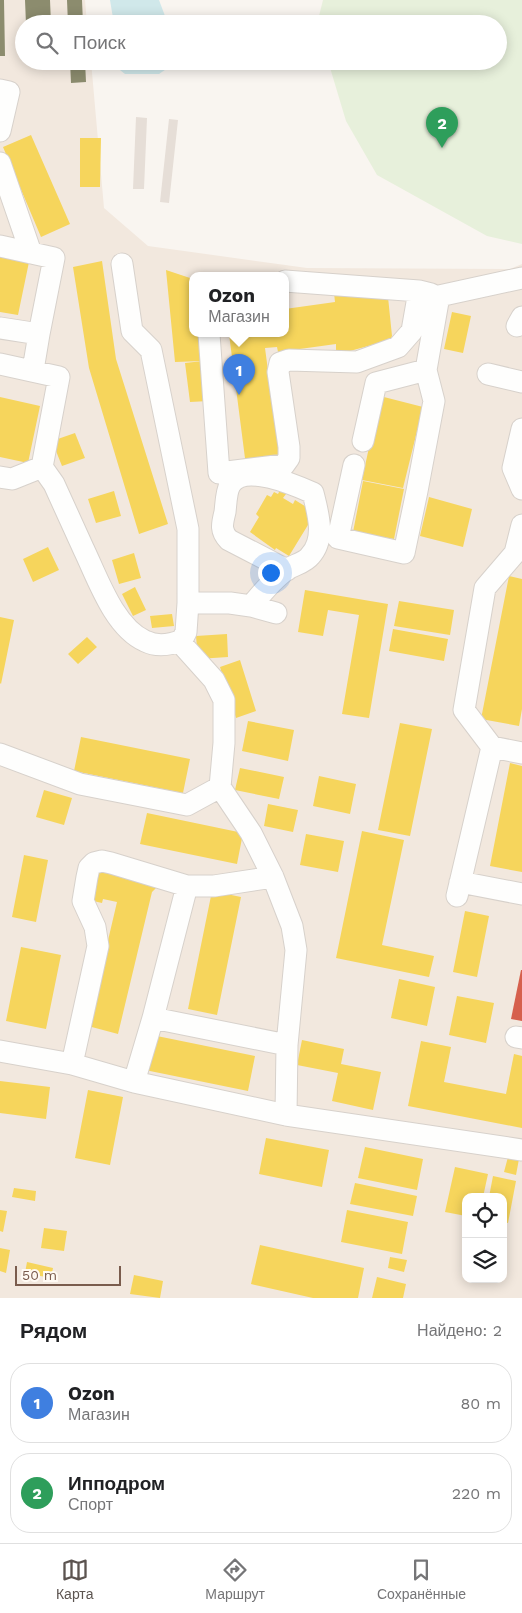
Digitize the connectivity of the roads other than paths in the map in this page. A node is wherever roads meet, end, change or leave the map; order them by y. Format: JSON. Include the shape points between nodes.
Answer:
{"nodes":[{"id":1,"x":0,"y":90,"type":"edge"},
{"id":2,"x":0,"y":132,"type":"edge"},
{"id":3,"x":0,"y":163,"type":"edge"},
{"id":4,"x":0,"y":246,"type":"edge"},
{"id":5,"x":31,"y":252,"type":"junction"},
{"id":6,"x":122,"y":264,"type":"dead end"},
{"id":7,"x":522,"y":278,"type":"edge"},
{"id":8,"x":289,"y":281,"type":"edge"},
{"id":9,"x":429,"y":294,"type":"junction"},
{"id":10,"x":0,"y":328,"type":"edge"},
{"id":11,"x":39,"y":334,"type":"junction"},
{"id":12,"x":209,"y":337,"type":"edge"},
{"id":13,"x":0,"y":364,"type":"edge"},
{"id":14,"x":33,"y":370,"type":"junction"},
{"id":15,"x":426,"y":370,"type":"junction"},
{"id":16,"x":488,"y":374,"type":"dead end"},
{"id":17,"x":522,"y":382,"type":"edge"},
{"id":18,"x":522,"y":429,"type":"edge"},
{"id":19,"x":363,"y":441,"type":"dead end"},
{"id":20,"x":354,"y":465,"type":"dead end"},
{"id":21,"x":42,"y":467,"type":"junction"},
{"id":22,"x":0,"y":477,"type":"edge"},
{"id":23,"x":522,"y":489,"type":"edge"},
{"id":24,"x":522,"y":525,"type":"edge"},
{"id":25,"x":286,"y":570,"type":"junction"},
{"id":26,"x":188,"y":604,"type":"junction"},
{"id":27,"x":250,"y":606,"type":"junction"},
{"id":28,"x":276,"y":613,"type":"dead end"},
{"id":29,"x":179,"y":641,"type":"junction"},
{"id":30,"x":492,"y":747,"type":"junction"},
{"id":31,"x":522,"y":753,"type":"edge"},
{"id":32,"x":0,"y":754,"type":"edge"},
{"id":33,"x":220,"y":787,"type":"junction"},
{"id":34,"x":273,"y":878,"type":"junction"},
{"id":35,"x":187,"y":886,"type":"junction"},
{"id":36,"x":522,"y":894,"type":"edge"},
{"id":37,"x":153,"y":1018,"type":"junction"},
{"id":38,"x":287,"y":1045,"type":"junction"},
{"id":39,"x":0,"y":1052,"type":"edge"},
{"id":40,"x":72,"y":1064,"type":"junction"},
{"id":41,"x":134,"y":1082,"type":"junction"},
{"id":42,"x":286,"y":1115,"type":"junction"},
{"id":43,"x":522,"y":1150,"type":"edge"}],
"edges":[{"from":1,"to":2,"type":"street","via":[[9,92]]},
{"from":3,"to":5,"type":"street"},
{"from":4,"to":5,"type":"street"},
{"from":5,"to":11,"type":"street","via":[[54,258]]},
{"from":6,"to":26,"type":"street","via":[[132,331],[152,350],[188,529]]},
{"from":7,"to":9,"type":"street"},
{"from":8,"to":9,"type":"street"},
{"from":9,"to":12,"type":"street","via":[[412,331],[398,347],[357,362],[289,360],[280,363],[278,372],[289,447],[289,458],[284,465],[219,473]]},
{"from":9,"to":15,"type":"street"},
{"from":10,"to":11,"type":"street"},
{"from":11,"to":14,"type":"street"},
{"from":13,"to":14,"type":"street"},
{"from":14,"to":21,"type":"street","via":[[59,377]]},
{"from":15,"to":19,"type":"street","via":[[376,383]]},
{"from":15,"to":20,"type":"street","via":[[434,401],[404,553],[338,538]]},
{"from":16,"to":17,"type":"street"},
{"from":18,"to":23,"type":"street","via":[[513,468]]},
{"from":21,"to":22,"type":"street","via":[[12,479]]},
{"from":21,"to":29,"type":"street","via":[[54,484],[108,601],[124,625],[145,641],[160,644]]},
{"from":24,"to":30,"type":"street","via":[[515,553],[485,588],[464,710]]},
{"from":25,"to":25,"type":"street","via":[[310,557],[319,541],[320,520],[313,493],[296,485],[252,474],[238,477],[230,485],[222,526],[224,535]]},
{"from":25,"to":27,"type":"street"},
{"from":26,"to":27,"type":"street"},
{"from":26,"to":29,"type":"street","via":[[186,632]]},
{"from":27,"to":28,"type":"street"},
{"from":29,"to":33,"type":"street","via":[[214,680],[224,700]]},
{"from":30,"to":31,"type":"street"},
{"from":30,"to":36,"type":"street","via":[[459,889]]},
{"from":32,"to":33,"type":"street","via":[[80,784],[187,805]]},
{"from":33,"to":34,"type":"street","via":[[251,833]]},
{"from":34,"to":35,"type":"street","via":[[214,886]]},
{"from":34,"to":38,"type":"street","via":[[292,926],[296,950]]},
{"from":35,"to":37,"type":"street"},
{"from":35,"to":40,"type":"street","via":[[102,861],[94,862],[90,868],[83,902],[95,927],[98,946]]},
{"from":37,"to":38,"type":"street"},
{"from":37,"to":41,"type":"street"},
{"from":38,"to":42,"type":"street"},
{"from":39,"to":40,"type":"street"},
{"from":40,"to":41,"type":"street"},
{"from":41,"to":42,"type":"street"},
{"from":42,"to":43,"type":"street"}]}
